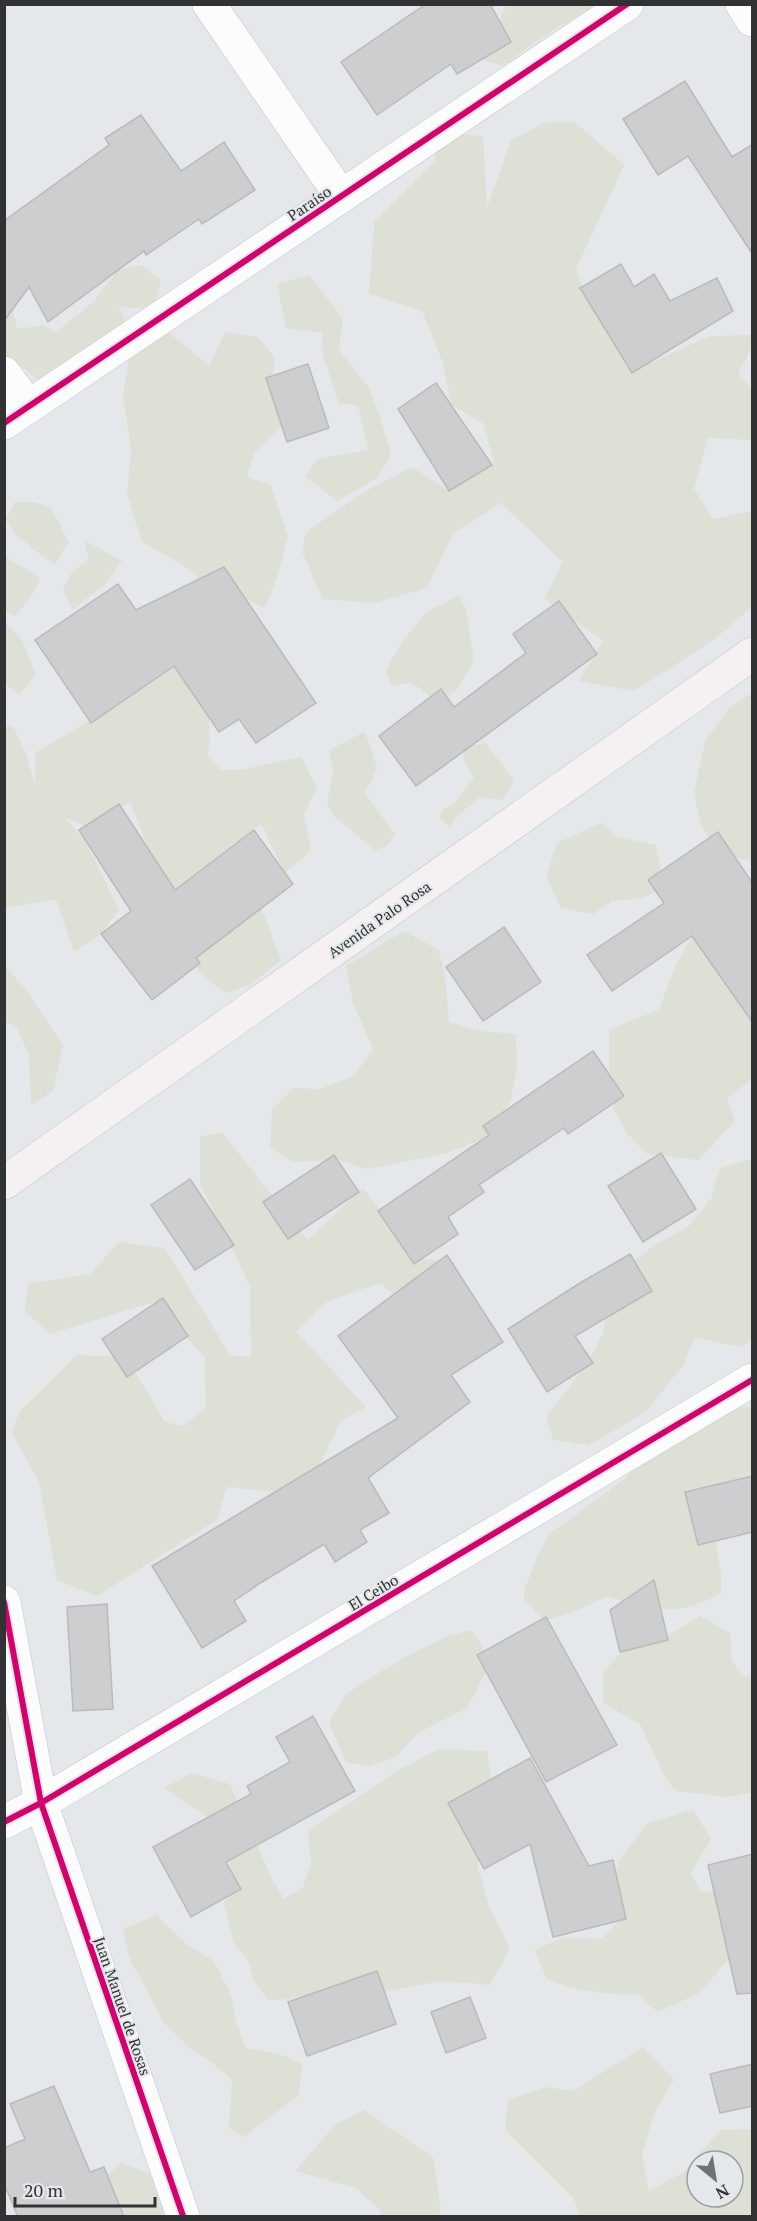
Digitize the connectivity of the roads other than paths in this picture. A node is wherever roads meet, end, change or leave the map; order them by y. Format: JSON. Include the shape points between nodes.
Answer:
{"nodes":[{"id":1,"x":209,"y":4,"type":"edge"},
{"id":2,"x":627,"y":4,"type":"edge"},
{"id":3,"x":742,"y":4,"type":"edge"},
{"id":4,"x":753,"y":20,"type":"edge"},
{"id":5,"x":341,"y":196,"type":"junction"},
{"id":6,"x":4,"y":373,"type":"edge"},
{"id":7,"x":16,"y":415,"type":"edge"},
{"id":8,"x":753,"y":654,"type":"edge"},
{"id":9,"x":4,"y":1184,"type":"edge"},
{"id":10,"x":753,"y":1380,"type":"edge"},
{"id":11,"x":4,"y":1602,"type":"edge"},
{"id":12,"x":40,"y":1803,"type":"junction"},
{"id":13,"x":4,"y":1822,"type":"edge"},
{"id":14,"x":183,"y":2217,"type":"edge"}],
"edges":[{"from":1,"to":5,"type":"street"},
{"from":2,"to":5,"type":"street","name":"Paraíso"},
{"from":3,"to":4,"type":"street"},
{"from":5,"to":7,"type":"street","name":"Paraíso"},
{"from":6,"to":7,"type":"street"},
{"from":8,"to":9,"type":"main road","name":"Avenida Palo Rosa"},
{"from":10,"to":12,"type":"street","name":"El Ceibo"},
{"from":11,"to":12,"type":"street","name":"Juan Manuel de Rosas"},
{"from":12,"to":13,"type":"street","name":"El Ceibo"},
{"from":12,"to":14,"type":"street","name":"Juan Manuel de Rosas"}]}
